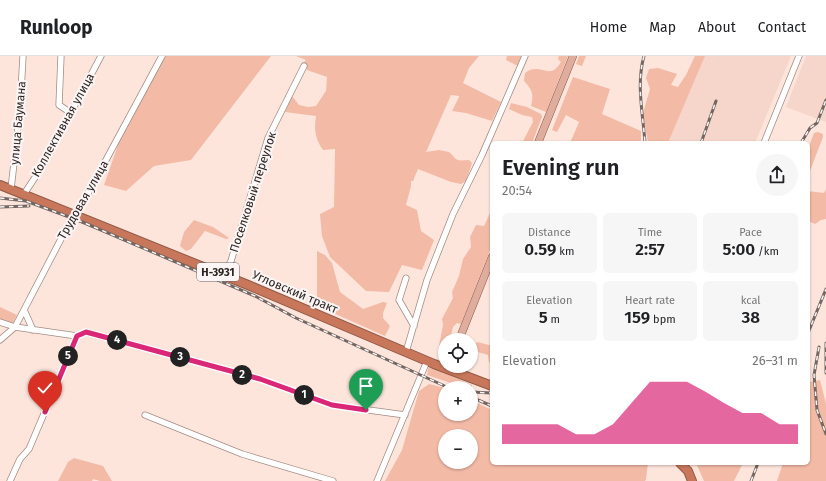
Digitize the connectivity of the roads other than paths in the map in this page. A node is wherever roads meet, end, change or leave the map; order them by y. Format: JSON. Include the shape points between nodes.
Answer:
{"nodes":[{"id":1,"x":23,"y":56,"type":"edge"},
{"id":2,"x":61,"y":56,"type":"edge"},
{"id":3,"x":101,"y":56,"type":"edge"},
{"id":4,"x":162,"y":56,"type":"edge"},
{"id":5,"x":525,"y":56,"type":"edge"},
{"id":6,"x":573,"y":56,"type":"edge"},
{"id":7,"x":799,"y":56,"type":"edge"},
{"id":8,"x":304,"y":66,"type":"dead end"},
{"id":9,"x":71,"y":113,"type":"junction"},
{"id":10,"x":539,"y":141,"type":"edge"},
{"id":11,"x":765,"y":141,"type":"edge"},
{"id":12,"x":0,"y":185,"type":"edge"},
{"id":13,"x":11,"y":189,"type":"junction"},
{"id":14,"x":24,"y":194,"type":"junction"},
{"id":15,"x":74,"y":214,"type":"junction"},
{"id":16,"x":490,"y":262,"type":"edge"},
{"id":17,"x":224,"y":275,"type":"junction"},
{"id":18,"x":406,"y":278,"type":"dead end"},
{"id":19,"x":24,"y":310,"type":"junction"},
{"id":20,"x":0,"y":322,"type":"edge"},
{"id":21,"x":414,"y":326,"type":"junction"},
{"id":22,"x":15,"y":328,"type":"junction"},
{"id":23,"x":33,"y":330,"type":"junction"},
{"id":24,"x":462,"y":333,"type":"edge"},
{"id":25,"x":77,"y":336,"type":"junction"},
{"id":26,"x":0,"y":340,"type":"edge"},
{"id":27,"x":406,"y":352,"type":"junction"},
{"id":28,"x":433,"y":364,"type":"junction"},
{"id":29,"x":438,"y":365,"type":"edge"},
{"id":30,"x":462,"y":373,"type":"edge"},
{"id":31,"x":490,"y":385,"type":"edge"},
{"id":32,"x":145,"y":415,"type":"dead end"},
{"id":33,"x":405,"y":415,"type":"junction"},
{"id":34,"x":682,"y":465,"type":"edge"},
{"id":35,"x":10,"y":481,"type":"edge"},
{"id":36,"x":333,"y":481,"type":"edge"},
{"id":37,"x":377,"y":481,"type":"edge"},
{"id":38,"x":692,"y":481,"type":"edge"}],
"edges":[{"from":1,"to":13,"type":"street","name":"улица Баумана"},
{"from":2,"to":9,"type":"street","via":[[59,105]]},
{"from":3,"to":9,"type":"street","name":"Коллективная улица"},
{"from":4,"to":15,"type":"street","name":"Трудовая улица","via":[[85,200]]},
{"from":5,"to":21,"type":"street","via":[[453,214],[427,280]]},
{"from":6,"to":10,"type":"main road"},
{"from":7,"to":11,"type":"street"},
{"from":8,"to":17,"type":"street","name":"Поселковый переулок","via":[[268,138],[231,261]]},
{"from":9,"to":14,"type":"street","name":"Коллективная улица","via":[[42,167]]},
{"from":12,"to":13,"type":"highway","name":"Угловский тракт","number":"Н-3931"},
{"from":13,"to":14,"type":"highway","name":"Угловский тракт","number":"Н-3931"},
{"from":14,"to":15,"type":"highway","name":"Угловский тракт","number":"Н-3931"},
{"from":15,"to":17,"type":"highway","name":"Угловский тракт","number":"Н-3931"},
{"from":15,"to":19,"type":"street","name":"Трудовая улица"},
{"from":16,"to":24,"type":"main road"},
{"from":17,"to":27,"type":"highway","name":"Угловский тракт","number":"Н-3931"},
{"from":18,"to":21,"type":"street","via":[[399,300]]},
{"from":19,"to":22,"type":"street","name":"Трудовая улица"},
{"from":19,"to":23,"type":"street"},
{"from":20,"to":22,"type":"street"},
{"from":21,"to":27,"type":"street"},
{"from":22,"to":23,"type":"street"},
{"from":22,"to":26,"type":"street","name":"Трудовая улица"},
{"from":23,"to":25,"type":"street"},
{"from":25,"to":33,"type":"street","via":[[86,332],[132,344],[260,379],[332,405]]},
{"from":25,"to":35,"type":"street","via":[[29,449],[20,460]]},
{"from":27,"to":28,"type":"highway","name":"Угловский тракт","number":"Н-3931"},
{"from":28,"to":29,"type":"highway","name":"Угловский тракт","number":"Н-3931"},
{"from":28,"to":33,"type":"street"},
{"from":30,"to":31,"type":"highway","name":"Угловский тракт","number":"Н-3931"},
{"from":32,"to":36,"type":"street","via":[[242,454]]},
{"from":33,"to":37,"type":"street"},
{"from":34,"to":38,"type":"highway"}]}
